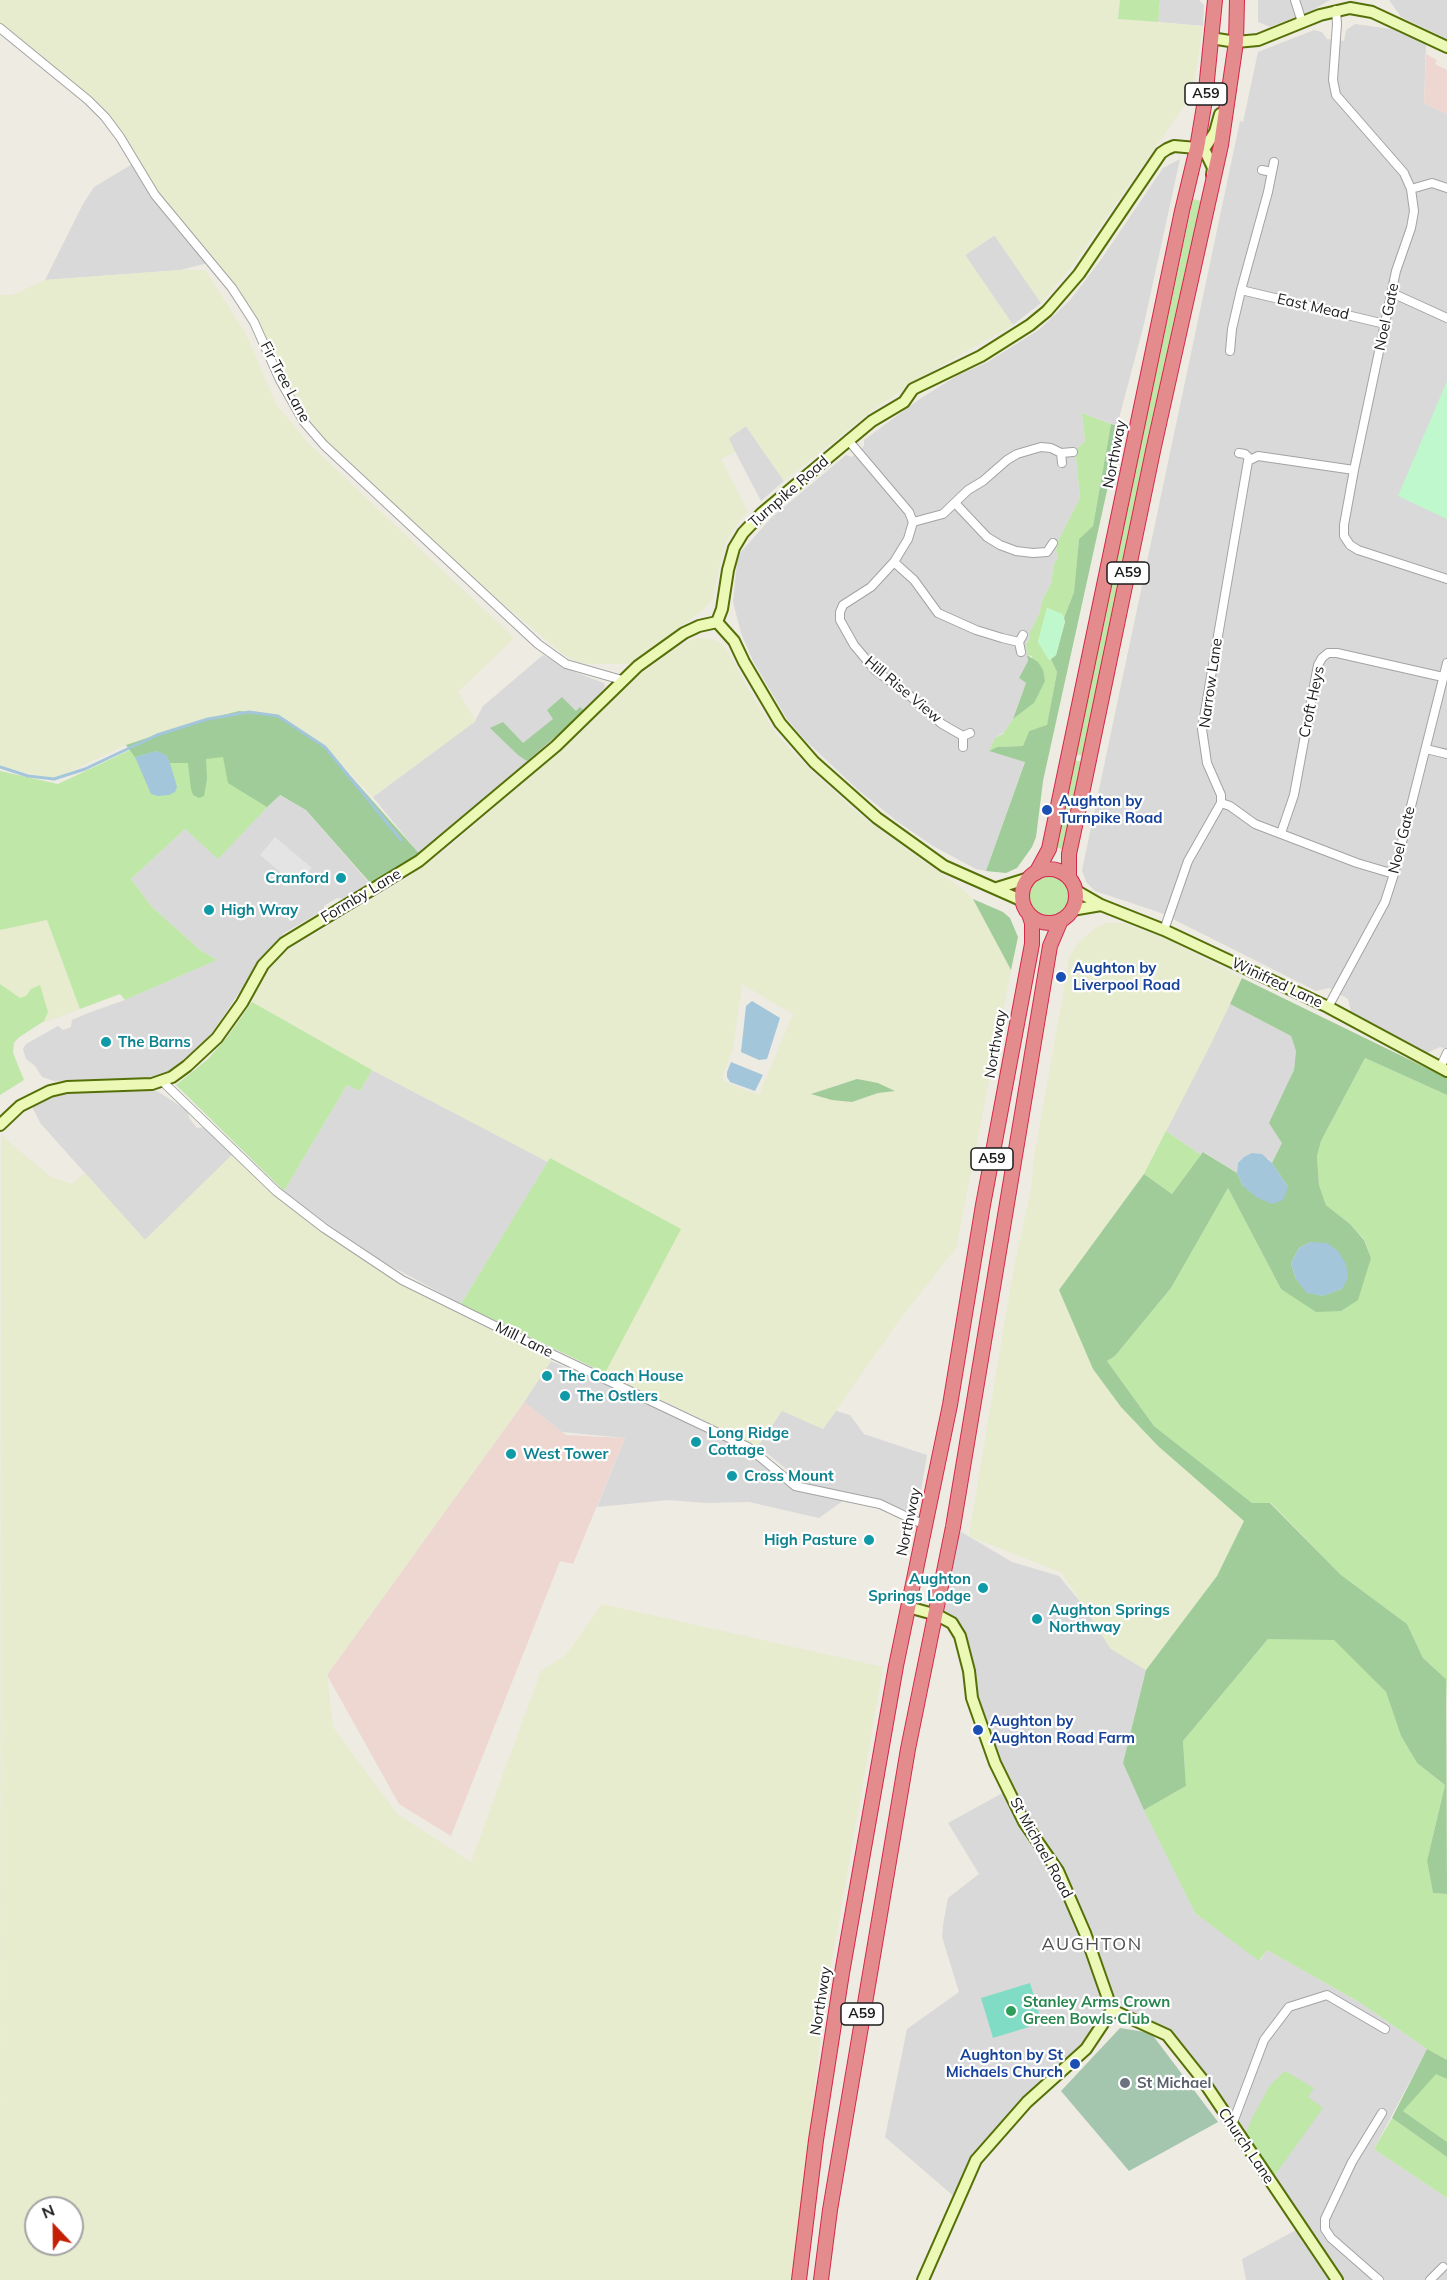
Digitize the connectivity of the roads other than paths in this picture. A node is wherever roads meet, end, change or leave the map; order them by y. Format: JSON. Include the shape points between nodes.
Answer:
{"nodes":[{"id":1,"x":1215,"y":0,"type":"edge"},
{"id":2,"x":1237,"y":0,"type":"edge"},
{"id":3,"x":1294,"y":0,"type":"edge"},
{"id":4,"x":1364,"y":4,"type":"edge"},
{"id":5,"x":1336,"y":10,"type":"junction"},
{"id":6,"x":1302,"y":22,"type":"junction"},
{"id":7,"x":0,"y":28,"type":"edge"},
{"id":8,"x":1211,"y":38,"type":"junction"},
{"id":9,"x":1236,"y":42,"type":"junction"},
{"id":10,"x":1447,"y":47,"type":"edge"},
{"id":11,"x":1230,"y":80,"type":"junction"},
{"id":12,"x":1197,"y":148,"type":"junction"},
{"id":13,"x":1274,"y":162,"type":"dead end"},
{"id":14,"x":1262,"y":170,"type":"dead end"},
{"id":15,"x":1272,"y":172,"type":"junction"},
{"id":16,"x":1212,"y":186,"type":"junction"},
{"id":17,"x":1447,"y":188,"type":"edge"},
{"id":18,"x":1411,"y":189,"type":"junction"},
{"id":19,"x":1241,"y":290,"type":"junction"},
{"id":20,"x":1392,"y":293,"type":"junction"},
{"id":21,"x":1447,"y":318,"type":"edge"},
{"id":22,"x":1385,"y":324,"type":"junction"},
{"id":23,"x":1230,"y":351,"type":"dead end"},
{"id":24,"x":848,"y":440,"type":"junction"},
{"id":25,"x":1073,"y":452,"type":"dead end"},
{"id":26,"x":1061,"y":453,"type":"junction"},
{"id":27,"x":1239,"y":453,"type":"dead end"},
{"id":28,"x":1250,"y":459,"type":"junction"},
{"id":29,"x":1062,"y":463,"type":"dead end"},
{"id":30,"x":1354,"y":470,"type":"junction"},
{"id":31,"x":955,"y":503,"type":"junction"},
{"id":32,"x":913,"y":522,"type":"junction"},
{"id":33,"x":1053,"y":543,"type":"dead end"},
{"id":34,"x":894,"y":562,"type":"junction"},
{"id":35,"x":1447,"y":579,"type":"edge"},
{"id":36,"x":717,"y":622,"type":"junction"},
{"id":37,"x":1021,"y":652,"type":"dead end"},
{"id":38,"x":1447,"y":663,"type":"edge"},
{"id":39,"x":1443,"y":677,"type":"junction"},
{"id":40,"x":622,"y":680,"type":"junction"},
{"id":41,"x":963,"y":747,"type":"dead end"},
{"id":42,"x":1426,"y":749,"type":"junction"},
{"id":43,"x":1447,"y":754,"type":"edge"},
{"id":44,"x":1221,"y":803,"type":"junction"},
{"id":45,"x":1281,"y":833,"type":"junction"},
{"id":46,"x":1394,"y":874,"type":"junction"},
{"id":47,"x":1033,"y":875,"type":"junction"},
{"id":48,"x":1072,"y":884,"type":"junction"},
{"id":49,"x":997,"y":888,"type":"junction"},
{"id":50,"x":1101,"y":905,"type":"junction"},
{"id":51,"x":1026,"y":908,"type":"junction"},
{"id":52,"x":1072,"y":910,"type":"junction"},
{"id":53,"x":1061,"y":920,"type":"junction"},
{"id":54,"x":1164,"y":930,"type":"junction"},
{"id":55,"x":1328,"y":1007,"type":"junction"},
{"id":56,"x":1447,"y":1053,"type":"edge"},
{"id":57,"x":1443,"y":1070,"type":"edge"},
{"id":58,"x":162,"y":1082,"type":"junction"},
{"id":59,"x":0,"y":1125,"type":"edge"},
{"id":60,"x":927,"y":1521,"type":"junction"},
{"id":61,"x":953,"y":1527,"type":"junction"},
{"id":62,"x":908,"y":1607,"type":"junction"},
{"id":63,"x":937,"y":1615,"type":"junction"},
{"id":64,"x":1112,"y":2010,"type":"junction"},
{"id":65,"x":1385,"y":2029,"type":"dead end"},
{"id":66,"x":1382,"y":2113,"type":"dead end"},
{"id":67,"x":1232,"y":2125,"type":"junction"},
{"id":68,"x":1443,"y":2267,"type":"dead end"},
{"id":69,"x":799,"y":2280,"type":"edge"},
{"id":70,"x":821,"y":2280,"type":"edge"},
{"id":71,"x":923,"y":2280,"type":"edge"},
{"id":72,"x":1337,"y":2280,"type":"edge"},
{"id":73,"x":1379,"y":2280,"type":"edge"},
{"id":74,"x":1430,"y":2280,"type":"edge"}],
"edges":[{"from":1,"to":8,"type":"highway","number":"A59"},
{"from":2,"to":9,"type":"highway","number":"A59"},
{"from":3,"to":6,"type":"street"},
{"from":4,"to":5,"type":"street"},
{"from":4,"to":10,"type":"street"},
{"from":5,"to":6,"type":"street"},
{"from":5,"to":18,"type":"street","name":"Noel Gate","via":[[1336,95],[1398,165]]},
{"from":6,"to":9,"type":"street","via":[[1258,40]]},
{"from":7,"to":40,"type":"street","name":"Fir Tree Lane","via":[[105,117],[155,195],[232,288],[254,322],[304,422],[324,445],[538,644],[566,664]]},
{"from":8,"to":9,"type":"street"},
{"from":8,"to":12,"type":"highway","name":"Northway","number":"A59"},
{"from":9,"to":11,"type":"highway","number":"A59"},
{"from":11,"to":12,"type":"street","via":[[1215,132],[1206,146]]},
{"from":11,"to":16,"type":"highway","number":"A59"},
{"from":12,"to":16,"type":"street","via":[[1206,153],[1213,168]]},
{"from":12,"to":24,"type":"street","name":"Turnpike Road","via":[[1174,146],[1161,153],[1079,274],[1030,325],[981,356],[914,389],[904,402]]},
{"from":12,"to":47,"type":"highway","name":"Northway","number":"A59","via":[[1049,849]]},
{"from":13,"to":15,"type":"street"},
{"from":14,"to":15,"type":"street"},
{"from":15,"to":19,"type":"street"},
{"from":16,"to":48,"type":"highway","number":"A59","via":[[1069,854]]},
{"from":17,"to":18,"type":"street","via":[[1432,183]]},
{"from":18,"to":20,"type":"street","name":"Noel Gate","via":[[1413,219]]},
{"from":19,"to":22,"type":"street","name":"East Mead"},
{"from":19,"to":23,"type":"street"},
{"from":20,"to":21,"type":"street"},
{"from":20,"to":22,"type":"street","name":"Noel Gate"},
{"from":22,"to":30,"type":"street","name":"Noel Gate"},
{"from":24,"to":32,"type":"street","via":[[909,512]]},
{"from":24,"to":36,"type":"street","name":"Turnpike Road","via":[[743,533],[730,558],[723,609]]},
{"from":25,"to":26,"type":"street"},
{"from":26,"to":29,"type":"street"},
{"from":26,"to":31,"type":"street","via":[[1041,447],[1017,454]]},
{"from":27,"to":28,"type":"street"},
{"from":28,"to":30,"type":"street","via":[[1258,456]]},
{"from":28,"to":44,"type":"street","name":"Narrow Lane","via":[[1202,729],[1207,763]]},
{"from":30,"to":35,"type":"street","name":"Noel Gate","via":[[1344,525],[1344,536],[1350,545]]},
{"from":31,"to":32,"type":"street","via":[[939,516]]},
{"from":31,"to":33,"type":"street","via":[[987,537],[1000,545],[1049,555]]},
{"from":32,"to":34,"type":"street","name":"Hill Rise View"},
{"from":34,"to":37,"type":"street","via":[[914,580],[938,613],[976,630],[1021,639]]},
{"from":34,"to":41,"type":"street","name":"Hill Rise View","via":[[871,587],[846,602],[840,620],[875,670],[931,716],[967,735]]},
{"from":36,"to":40,"type":"street","name":"Formby Lane","via":[[684,633]]},
{"from":36,"to":49,"type":"street","via":[[734,641],[780,723],[814,762],[877,818],[938,861]]},
{"from":38,"to":39,"type":"street","name":"Noel Gate"},
{"from":39,"to":42,"type":"street","name":"Noel Gate"},
{"from":39,"to":45,"type":"street","name":"Croft Heys","via":[[1337,653],[1322,658],[1294,795]]},
{"from":40,"to":58,"type":"street","name":"Formby Lane","via":[[556,747],[419,861],[284,943],[263,965],[217,1038],[187,1066]]},
{"from":42,"to":43,"type":"street"},
{"from":42,"to":46,"type":"street","name":"Noel Gate"},
{"from":44,"to":45,"type":"street","via":[[1255,824]]},
{"from":44,"to":54,"type":"street","via":[[1188,861]]},
{"from":45,"to":46,"type":"street"},
{"from":46,"to":55,"type":"street","name":"Noel Gate","via":[[1385,902]]},
{"from":47,"to":48,"type":"highway","via":[[1054,869]]},
{"from":47,"to":49,"type":"street"},
{"from":47,"to":51,"type":"highway","number":"A59","via":[[1022,893]]},
{"from":48,"to":50,"type":"street","name":"Winifred Lane"},
{"from":48,"to":52,"type":"highway","number":"A59","via":[[1076,897]]},
{"from":49,"to":51,"type":"street"},
{"from":50,"to":52,"type":"street"},
{"from":50,"to":54,"type":"street","name":"Winifred Lane"},
{"from":51,"to":53,"type":"highway","via":[[1044,922]]},
{"from":51,"to":60,"type":"highway","name":"Northway","number":"A59","via":[[1033,931],[1032,944]]},
{"from":52,"to":53,"type":"highway","number":"A59"},
{"from":53,"to":61,"type":"highway","number":"A59","via":[[1050,946]]},
{"from":54,"to":55,"type":"street","name":"Winifred Lane"},
{"from":55,"to":57,"type":"street","name":"Winifred Lane"},
{"from":56,"to":57,"type":"street"},
{"from":58,"to":59,"type":"street","name":"Formby Lane","via":[[50,1091],[20,1106]]},
{"from":58,"to":60,"type":"street","name":"Mill Lane","via":[[276,1191],[402,1280],[748,1448],[795,1486],[879,1504],[918,1522]]},
{"from":60,"to":61,"type":"highway"},
{"from":60,"to":62,"type":"highway","name":"Northway","number":"A59"},
{"from":61,"to":63,"type":"highway","number":"A59"},
{"from":62,"to":63,"type":"street"},
{"from":62,"to":69,"type":"highway","name":"Northway","number":"A59","via":[[842,1973]]},
{"from":63,"to":64,"type":"street","name":"St Michael Road","via":[[952,1623],[960,1636],[972,1698],[995,1763],[1024,1822],[1058,1871]]},
{"from":63,"to":70,"type":"highway","number":"A59","via":[[906,1763]]},
{"from":64,"to":67,"type":"street","name":"Church Lane","via":[[1167,2035]]},
{"from":64,"to":71,"type":"street","via":[[1086,2049],[1027,2102],[976,2160]]},
{"from":65,"to":67,"type":"street","via":[[1327,1995],[1289,2007],[1264,2040]]},
{"from":66,"to":73,"type":"street","via":[[1352,2162],[1325,2219],[1330,2238]]},
{"from":67,"to":72,"type":"street","name":"Church Lane"},
{"from":68,"to":74,"type":"street"}]}
